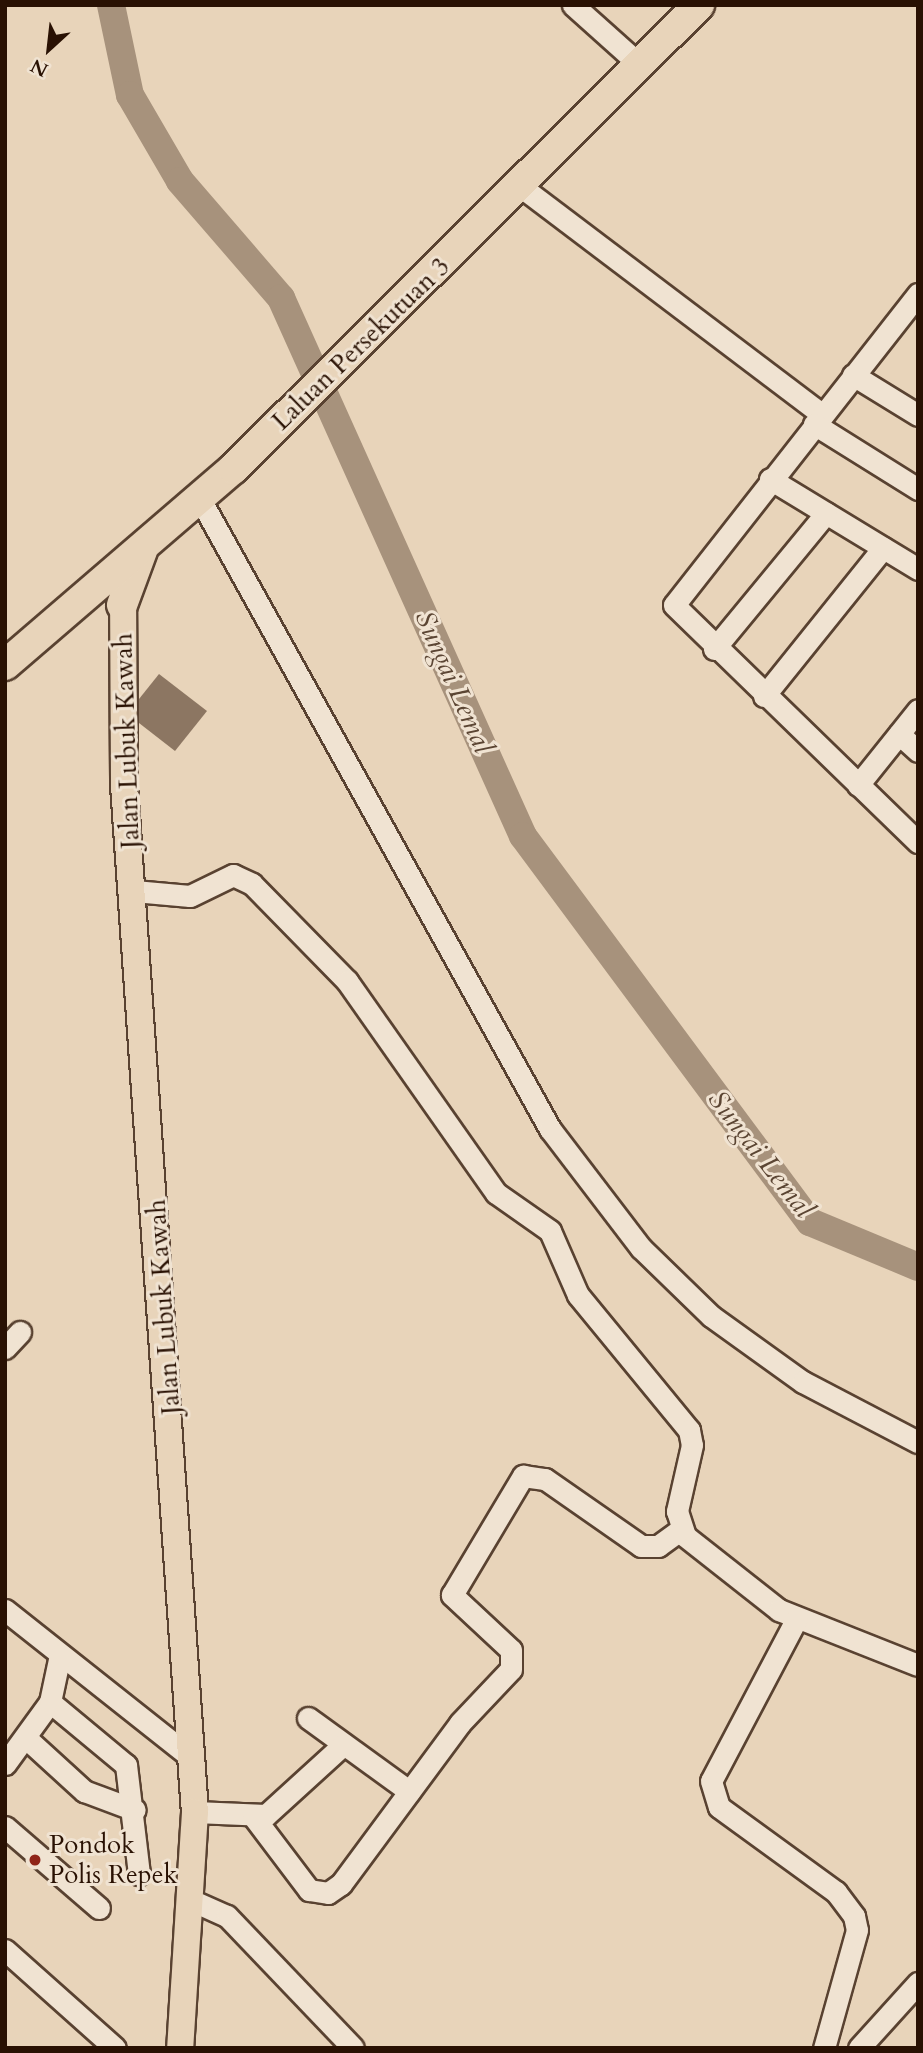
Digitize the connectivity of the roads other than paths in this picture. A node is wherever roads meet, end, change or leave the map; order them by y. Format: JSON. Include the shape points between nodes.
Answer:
{"nodes":[{"id":1,"x":573,"y":5,"type":"edge"},
{"id":2,"x":699,"y":5,"type":"edge"},
{"id":3,"x":639,"y":64,"type":"junction"},
{"id":4,"x":520,"y":186,"type":"junction"},
{"id":5,"x":918,"y":293,"type":"edge"},
{"id":6,"x":853,"y":375,"type":"junction"},
{"id":7,"x":918,"y":415,"type":"edge"},
{"id":8,"x":818,"y":419,"type":"junction"},
{"id":9,"x":770,"y":479,"type":"junction"},
{"id":10,"x":918,"y":489,"type":"edge"},
{"id":11,"x":200,"y":499,"type":"junction"},
{"id":12,"x":826,"y":513,"type":"junction"},
{"id":13,"x":883,"y":548,"type":"junction"},
{"id":14,"x":133,"y":559,"type":"junction"},
{"id":15,"x":918,"y":569,"type":"edge"},
{"id":16,"x":93,"y":592,"type":"junction"},
{"id":17,"x":122,"y":605,"type":"junction"},
{"id":18,"x":714,"y":649,"type":"junction"},
{"id":19,"x":5,"y":665,"type":"edge"},
{"id":20,"x":764,"y":696,"type":"junction"},
{"id":21,"x":912,"y":721,"type":"edge"},
{"id":22,"x":918,"y":751,"type":"edge"},
{"id":23,"x":858,"y":785,"type":"junction"},
{"id":24,"x":918,"y":842,"type":"edge"},
{"id":25,"x":134,"y":891,"type":"junction"},
{"id":26,"x":20,"y":1332,"type":"dead end"},
{"id":27,"x":5,"y":1349,"type":"edge"},
{"id":28,"x":918,"y":1442,"type":"edge"},
{"id":29,"x":681,"y":1529,"type":"junction"},
{"id":30,"x":5,"y":1610,"type":"edge"},
{"id":31,"x":797,"y":1618,"type":"junction"},
{"id":32,"x":60,"y":1655,"type":"junction"},
{"id":33,"x":918,"y":1665,"type":"edge"},
{"id":34,"x":50,"y":1702,"type":"junction"},
{"id":35,"x":308,"y":1718,"type":"dead end"},
{"id":36,"x":26,"y":1738,"type":"junction"},
{"id":37,"x":344,"y":1744,"type":"junction"},
{"id":38,"x":193,"y":1759,"type":"junction"},
{"id":39,"x":5,"y":1764,"type":"edge"},
{"id":40,"x":408,"y":1791,"type":"junction"},
{"id":41,"x":135,"y":1810,"type":"junction"},
{"id":42,"x":195,"y":1812,"type":"junction"},
{"id":43,"x":253,"y":1816,"type":"junction"},
{"id":44,"x":5,"y":1828,"type":"edge"},
{"id":45,"x":139,"y":1874,"type":"dead end"},
{"id":46,"x":193,"y":1901,"type":"junction"},
{"id":47,"x":99,"y":1908,"type":"dead end"},
{"id":48,"x":5,"y":1950,"type":"edge"},
{"id":49,"x":918,"y":1983,"type":"edge"},
{"id":50,"x":860,"y":2047,"type":"edge"},
{"id":51,"x":116,"y":2048,"type":"edge"},
{"id":52,"x":180,"y":2048,"type":"edge"},
{"id":53,"x":353,"y":2048,"type":"edge"},
{"id":54,"x":824,"y":2048,"type":"edge"}],
"edges":[{"from":1,"to":3,"type":"street"},
{"from":2,"to":3,"type":"highway","name":"Laluan Persekutuan 3"},
{"from":3,"to":4,"type":"highway","name":"Laluan Persekutuan 3"},
{"from":4,"to":8,"type":"street"},
{"from":4,"to":11,"type":"highway","name":"Laluan Persekutuan 3"},
{"from":5,"to":6,"type":"street"},
{"from":6,"to":7,"type":"street"},
{"from":6,"to":8,"type":"street"},
{"from":8,"to":9,"type":"street"},
{"from":8,"to":10,"type":"street"},
{"from":9,"to":12,"type":"street"},
{"from":9,"to":18,"type":"street","via":[[676,596],[677,613]]},
{"from":11,"to":14,"type":"highway","name":"Laluan Persekutuan 3"},
{"from":11,"to":28,"type":"street","via":[[567,1151],[641,1248],[711,1316],[803,1382]]},
{"from":12,"to":13,"type":"street"},
{"from":12,"to":18,"type":"street"},
{"from":13,"to":15,"type":"street"},
{"from":13,"to":20,"type":"street"},
{"from":14,"to":16,"type":"highway","name":"Laluan Persekutuan 3"},
{"from":14,"to":17,"type":"highway"},
{"from":16,"to":17,"type":"highway"},
{"from":16,"to":19,"type":"highway","name":"Laluan Persekutuan 3"},
{"from":17,"to":25,"type":"main road","name":"Jalan Lubuk Kawah","via":[[124,785]]},
{"from":18,"to":20,"type":"street"},
{"from":20,"to":23,"type":"street"},
{"from":21,"to":22,"type":"street"},
{"from":21,"to":23,"type":"street"},
{"from":23,"to":24,"type":"street"},
{"from":25,"to":29,"type":"street","via":[[190,896],[226,876],[243,879],[347,981],[496,1194],[550,1231],[578,1295],[689,1430],[692,1445],[677,1511]]},
{"from":25,"to":38,"type":"main road","name":"Jalan Lubuk Kawah"},
{"from":26,"to":27,"type":"street"},
{"from":29,"to":31,"type":"street","via":[[756,1595]]},
{"from":29,"to":40,"type":"street","via":[[658,1546],[641,1546],[545,1479],[523,1476],[452,1595],[511,1650],[513,1663]]},
{"from":30,"to":32,"type":"street"},
{"from":31,"to":33,"type":"street"},
{"from":31,"to":54,"type":"street","via":[[710,1781],[719,1807],[851,1909],[857,1930]]},
{"from":32,"to":34,"type":"street"},
{"from":32,"to":38,"type":"street"},
{"from":34,"to":36,"type":"street"},
{"from":34,"to":41,"type":"street","via":[[118,1756],[130,1774]]},
{"from":35,"to":37,"type":"street"},
{"from":36,"to":39,"type":"street"},
{"from":36,"to":41,"type":"street","via":[[84,1791]]},
{"from":37,"to":40,"type":"street"},
{"from":37,"to":43,"type":"street","via":[[285,1802]]},
{"from":38,"to":42,"type":"main road","name":"Jalan Lubuk Kawah"},
{"from":40,"to":43,"type":"street","via":[[341,1884],[328,1893],[304,1886]]},
{"from":41,"to":45,"type":"street"},
{"from":42,"to":43,"type":"street","via":[[226,1809]]},
{"from":42,"to":46,"type":"main road","name":"Jalan Lubuk Kawah"},
{"from":44,"to":47,"type":"street"},
{"from":46,"to":52,"type":"main road","name":"Jalan Lubuk Kawah"},
{"from":46,"to":53,"type":"street","via":[[227,1916]]},
{"from":48,"to":51,"type":"street"},
{"from":49,"to":50,"type":"street"}]}
